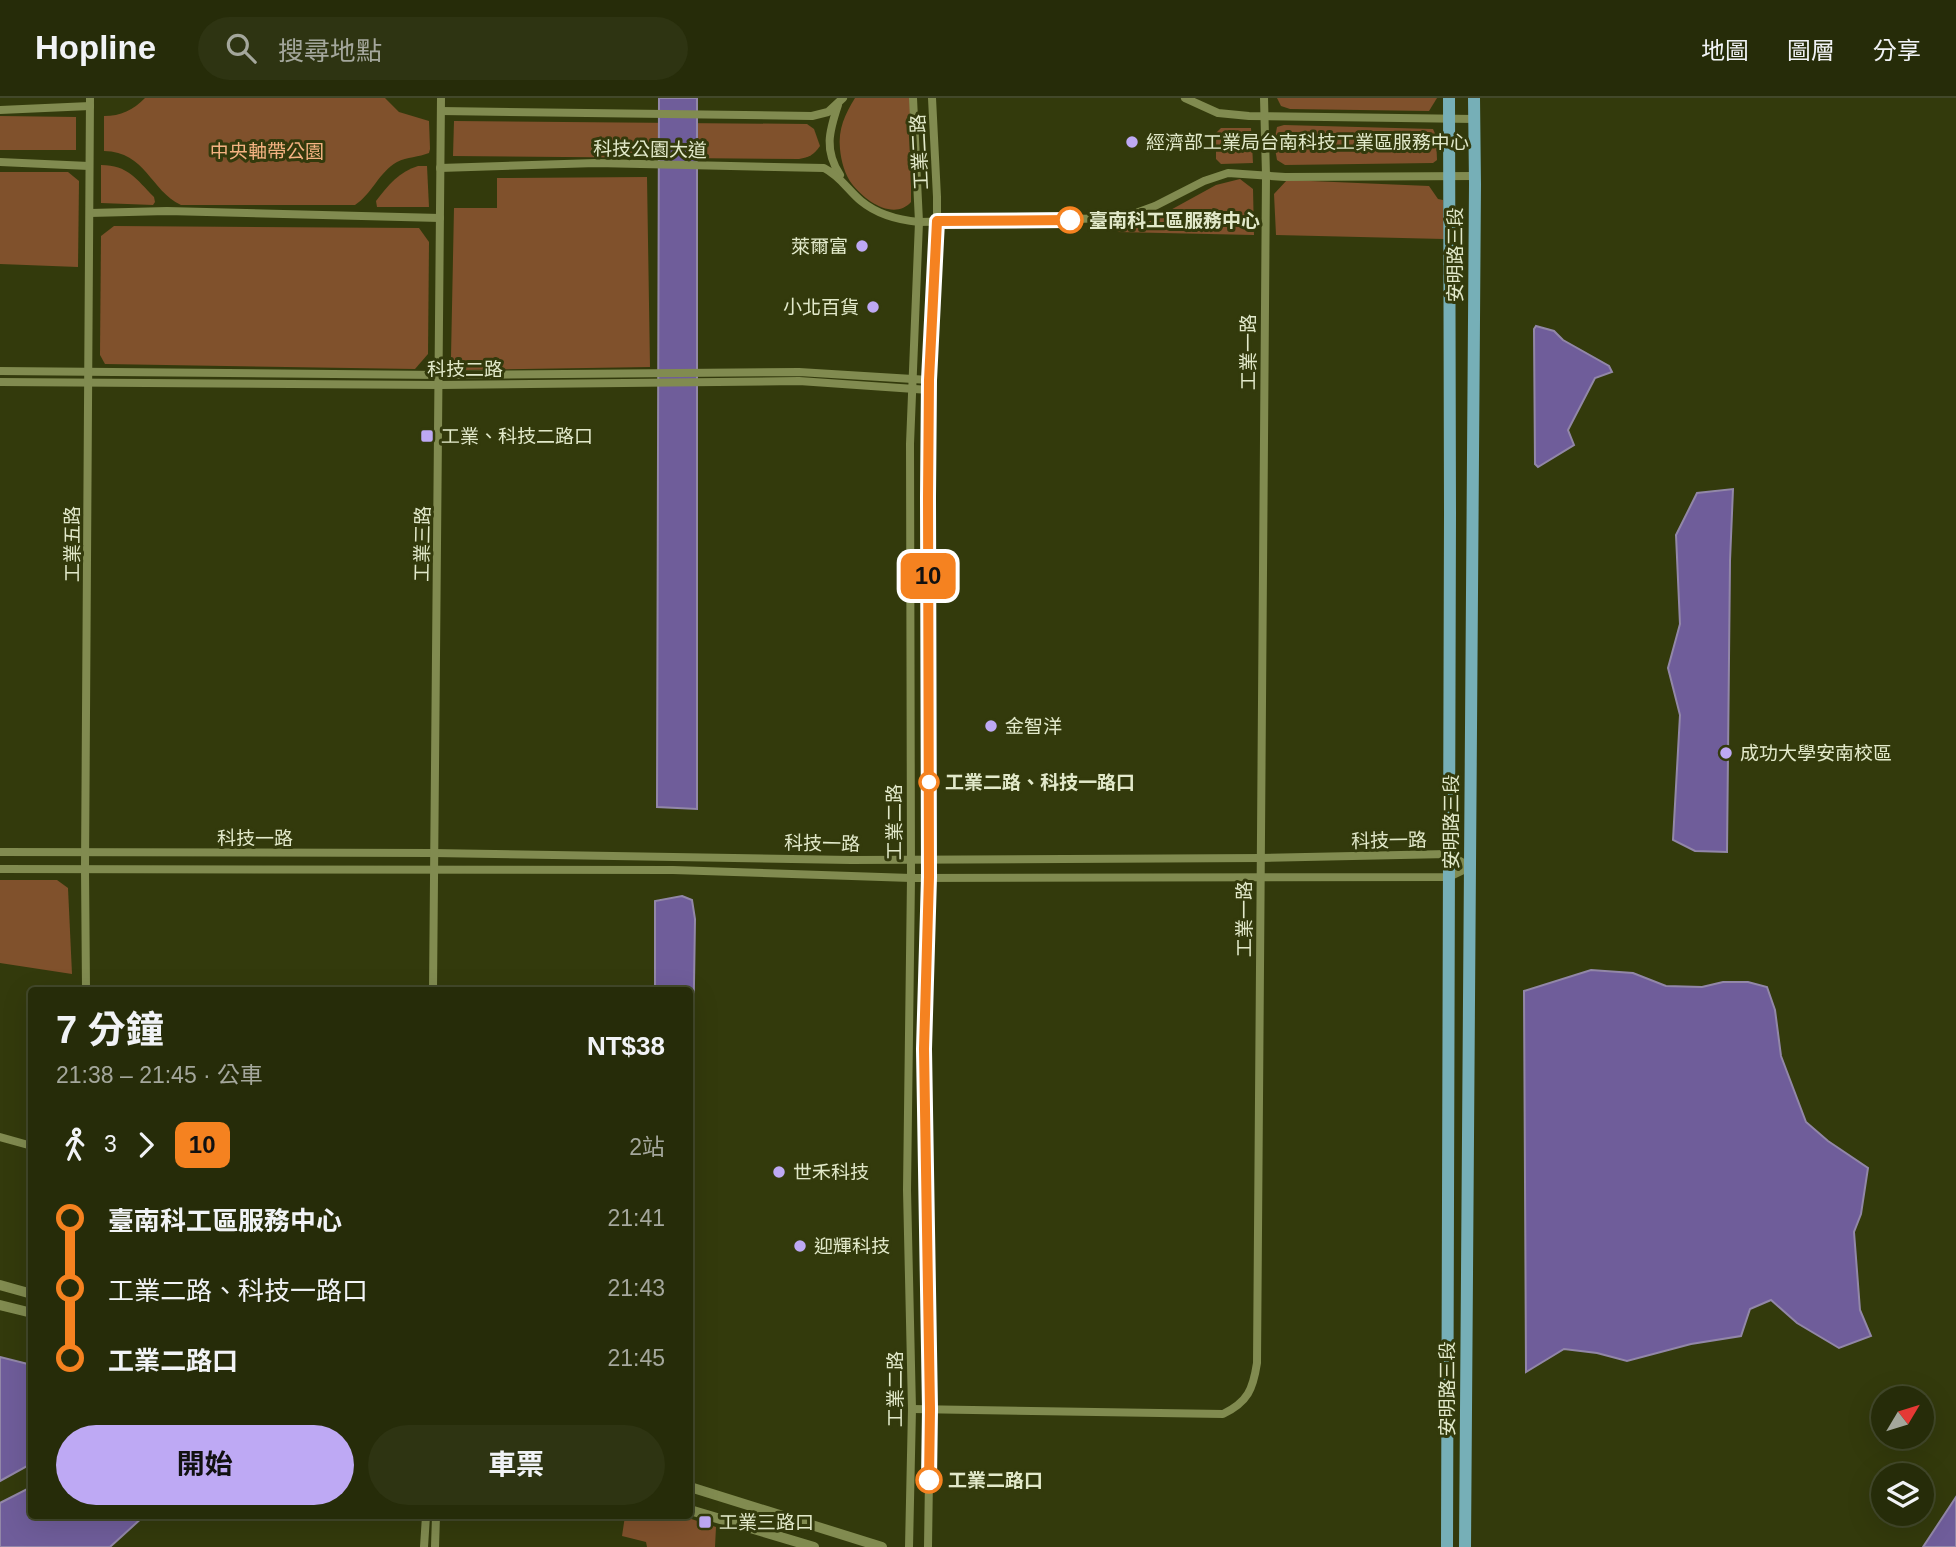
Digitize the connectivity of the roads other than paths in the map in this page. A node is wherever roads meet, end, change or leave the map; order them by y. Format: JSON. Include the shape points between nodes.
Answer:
{"nodes":[{"id":1,"x":441,"y":98,"type":"edge"},
{"id":2,"x":914,"y":98,"type":"edge"},
{"id":3,"x":932,"y":98,"type":"edge"},
{"id":4,"x":1185,"y":98,"type":"edge"},
{"id":5,"x":1264,"y":98,"type":"edge"},
{"id":6,"x":1449,"y":98,"type":"edge"},
{"id":7,"x":1474,"y":98,"type":"edge"},
{"id":8,"x":841,"y":100,"type":"edge"},
{"id":9,"x":90,"y":102,"type":"edge"},
{"id":10,"x":0,"y":110,"type":"edge"},
{"id":11,"x":441,"y":111,"type":"junction"},
{"id":12,"x":1264,"y":117,"type":"junction"},
{"id":13,"x":1449,"y":118,"type":"junction"},
{"id":14,"x":1474,"y":119,"type":"junction"},
{"id":15,"x":0,"y":162,"type":"edge"},
{"id":16,"x":89,"y":166,"type":"junction"},
{"id":17,"x":440,"y":168,"type":"junction"},
{"id":18,"x":1266,"y":175,"type":"junction"},
{"id":19,"x":1451,"y":175,"type":"junction"},
{"id":20,"x":1475,"y":176,"type":"junction"},
{"id":21,"x":850,"y":190,"type":"junction"},
{"id":22,"x":90,"y":213,"type":"junction"},
{"id":23,"x":440,"y":218,"type":"junction"},
{"id":24,"x":937,"y":221,"type":"junction"},
{"id":25,"x":919,"y":222,"type":"junction"},
{"id":26,"x":89,"y":370,"type":"junction"},
{"id":27,"x":0,"y":371,"type":"edge"},
{"id":28,"x":440,"y":375,"type":"junction"},
{"id":29,"x":929,"y":380,"type":"junction"},
{"id":30,"x":0,"y":382,"type":"edge"},
{"id":31,"x":89,"y":384,"type":"junction"},
{"id":32,"x":911,"y":384,"type":"junction"},
{"id":33,"x":440,"y":385,"type":"junction"},
{"id":34,"x":929,"y":390,"type":"junction"},
{"id":35,"x":0,"y":852,"type":"edge"},
{"id":36,"x":433,"y":853,"type":"junction"},
{"id":37,"x":86,"y":854,"type":"junction"},
{"id":38,"x":1448,"y":855,"type":"junction"},
{"id":39,"x":910,"y":859,"type":"junction"},
{"id":40,"x":929,"y":859,"type":"junction"},
{"id":41,"x":1261,"y":859,"type":"junction"},
{"id":42,"x":1470,"y":867,"type":"junction"},
{"id":43,"x":0,"y":869,"type":"edge"},
{"id":44,"x":85,"y":869,"type":"junction"},
{"id":45,"x":434,"y":870,"type":"junction"},
{"id":46,"x":911,"y":877,"type":"junction"},
{"id":47,"x":929,"y":877,"type":"junction"},
{"id":48,"x":1449,"y":877,"type":"junction"},
{"id":49,"x":1260,"y":878,"type":"junction"},
{"id":50,"x":86,"y":987,"type":"edge"},
{"id":51,"x":433,"y":987,"type":"edge"},
{"id":52,"x":0,"y":1137,"type":"edge"},
{"id":53,"x":28,"y":1145,"type":"edge"},
{"id":54,"x":0,"y":1285,"type":"edge"},
{"id":55,"x":28,"y":1293,"type":"edge"},
{"id":56,"x":0,"y":1305,"type":"edge"},
{"id":57,"x":28,"y":1310,"type":"edge"},
{"id":58,"x":912,"y":1409,"type":"junction"},
{"id":59,"x":930,"y":1409,"type":"junction"},
{"id":60,"x":693,"y":1488,"type":"edge"},
{"id":61,"x":693,"y":1511,"type":"edge"},
{"id":62,"x":426,"y":1519,"type":"edge"},
{"id":63,"x":436,"y":1519,"type":"edge"},
{"id":64,"x":424,"y":1547,"type":"edge"},
{"id":65,"x":435,"y":1547,"type":"edge"},
{"id":66,"x":814,"y":1547,"type":"edge"},
{"id":67,"x":882,"y":1547,"type":"edge"},
{"id":68,"x":909,"y":1547,"type":"edge"},
{"id":69,"x":928,"y":1547,"type":"edge"},
{"id":70,"x":1447,"y":1547,"type":"edge"},
{"id":71,"x":1465,"y":1547,"type":"edge"}],
"edges":[{"from":1,"to":11,"type":"street","name":"工業三路"},
{"from":2,"to":25,"type":"street","name":"工業二路"},
{"from":3,"to":24,"type":"street","name":"工業二路"},
{"from":4,"to":12,"type":"street","via":[[1218,113]]},
{"from":5,"to":12,"type":"street","name":"工業一路"},
{"from":6,"to":13,"type":"main road","name":"安明路三段"},
{"from":7,"to":14,"type":"main road","name":"安明路三段"},
{"from":8,"to":11,"type":"street","name":"科技公園大道","via":[[828,112],[811,116]]},
{"from":8,"to":21,"type":"street","name":"科技公園大道","via":[[828,150]]},
{"from":9,"to":10,"type":"street"},
{"from":9,"to":16,"type":"street","name":"工業五路"},
{"from":11,"to":17,"type":"street","name":"工業三路"},
{"from":12,"to":13,"type":"street"},
{"from":12,"to":18,"type":"street","name":"工業一路"},
{"from":13,"to":14,"type":"street"},
{"from":13,"to":19,"type":"main road","name":"安明路三段"},
{"from":14,"to":20,"type":"main road","name":"安明路三段"},
{"from":15,"to":16,"type":"street"},
{"from":16,"to":22,"type":"street","name":"工業五路"},
{"from":17,"to":21,"type":"street","name":"科技公園大道","via":[[596,163],[824,168],[838,175]]},
{"from":17,"to":23,"type":"street","name":"工業三路"},
{"from":18,"to":19,"type":"street","name":"科技公園大道"},
{"from":18,"to":24,"type":"street","name":"科技公園大道","via":[[1217,176],[1122,218]]},
{"from":18,"to":41,"type":"street","name":"工業一路"},
{"from":19,"to":20,"type":"street","name":"科技公園大道"},
{"from":19,"to":38,"type":"main road","name":"安明路三段"},
{"from":20,"to":42,"type":"main road","name":"安明路三段"},
{"from":21,"to":25,"type":"street","name":"科技公園大道","via":[[878,212]]},
{"from":22,"to":23,"type":"street"},
{"from":22,"to":26,"type":"street","name":"工業五路"},
{"from":23,"to":28,"type":"street","name":"工業三路"},
{"from":24,"to":25,"type":"street","name":"科技公園大道"},
{"from":24,"to":29,"type":"street","name":"工業二路"},
{"from":25,"to":32,"type":"street","name":"工業二路"},
{"from":26,"to":27,"type":"street","name":"科技二路"},
{"from":26,"to":28,"type":"street","name":"科技二路"},
{"from":26,"to":31,"type":"street","name":"工業五路"},
{"from":28,"to":32,"type":"street","name":"科技二路","via":[[799,372]]},
{"from":28,"to":33,"type":"street","name":"工業三路"},
{"from":29,"to":32,"type":"street","name":"科技二路"},
{"from":29,"to":34,"type":"street","name":"工業二路"},
{"from":30,"to":31,"type":"street","name":"科技二路"},
{"from":31,"to":33,"type":"street","name":"科技二路"},
{"from":31,"to":37,"type":"street","name":"工業五路"},
{"from":32,"to":33,"type":"street","name":"科技二路"},
{"from":32,"to":34,"type":"street","name":"科技二路"},
{"from":32,"to":39,"type":"street","name":"工業二路"},
{"from":33,"to":36,"type":"street","name":"工業三路"},
{"from":34,"to":40,"type":"street","name":"工業二路"},
{"from":35,"to":37,"type":"street","name":"科技一路"},
{"from":36,"to":37,"type":"street","name":"科技一路"},
{"from":36,"to":39,"type":"street","name":"科技一路"},
{"from":36,"to":45,"type":"street","name":"工業三路"},
{"from":37,"to":44,"type":"street","name":"工業五路"},
{"from":38,"to":41,"type":"street","name":"科技一路"},
{"from":38,"to":42,"type":"street","name":"科技一路"},
{"from":38,"to":48,"type":"main road","name":"安明路三段"},
{"from":39,"to":40,"type":"street","name":"科技一路"},
{"from":39,"to":46,"type":"street","name":"工業二路"},
{"from":40,"to":41,"type":"street","name":"科技一路"},
{"from":40,"to":47,"type":"street","name":"工業二路"},
{"from":41,"to":49,"type":"street","name":"工業一路"},
{"from":42,"to":48,"type":"street","name":"科技一路"},
{"from":42,"to":71,"type":"main road","name":"安明路三段"},
{"from":43,"to":44,"type":"street","name":"科技一路"},
{"from":44,"to":45,"type":"street","name":"科技一路"},
{"from":44,"to":50,"type":"street","name":"工業五路"},
{"from":45,"to":46,"type":"street","name":"科技一路","via":[[673,870]]},
{"from":45,"to":51,"type":"street","name":"工業三路"},
{"from":46,"to":47,"type":"street","name":"科技一路"},
{"from":46,"to":58,"type":"street","name":"工業二路","via":[[907,1190]]},
{"from":47,"to":49,"type":"street","name":"科技一路"},
{"from":47,"to":59,"type":"street","name":"工業二路","via":[[924,1049]]},
{"from":48,"to":49,"type":"street","name":"科技一路"},
{"from":48,"to":70,"type":"main road","name":"安明路三段"},
{"from":49,"to":59,"type":"street","name":"工業一路","via":[[1257,1349],[1254,1382],[1240,1406],[1223,1414]]},
{"from":52,"to":53,"type":"street"},
{"from":54,"to":55,"type":"street"},
{"from":56,"to":57,"type":"street"},
{"from":58,"to":59,"type":"street","name":"工業一路"},
{"from":58,"to":68,"type":"street","name":"工業二路"},
{"from":59,"to":69,"type":"street","name":"工業二路"},
{"from":60,"to":67,"type":"street"},
{"from":61,"to":66,"type":"street"},
{"from":62,"to":64,"type":"street"},
{"from":63,"to":65,"type":"street"}]}
